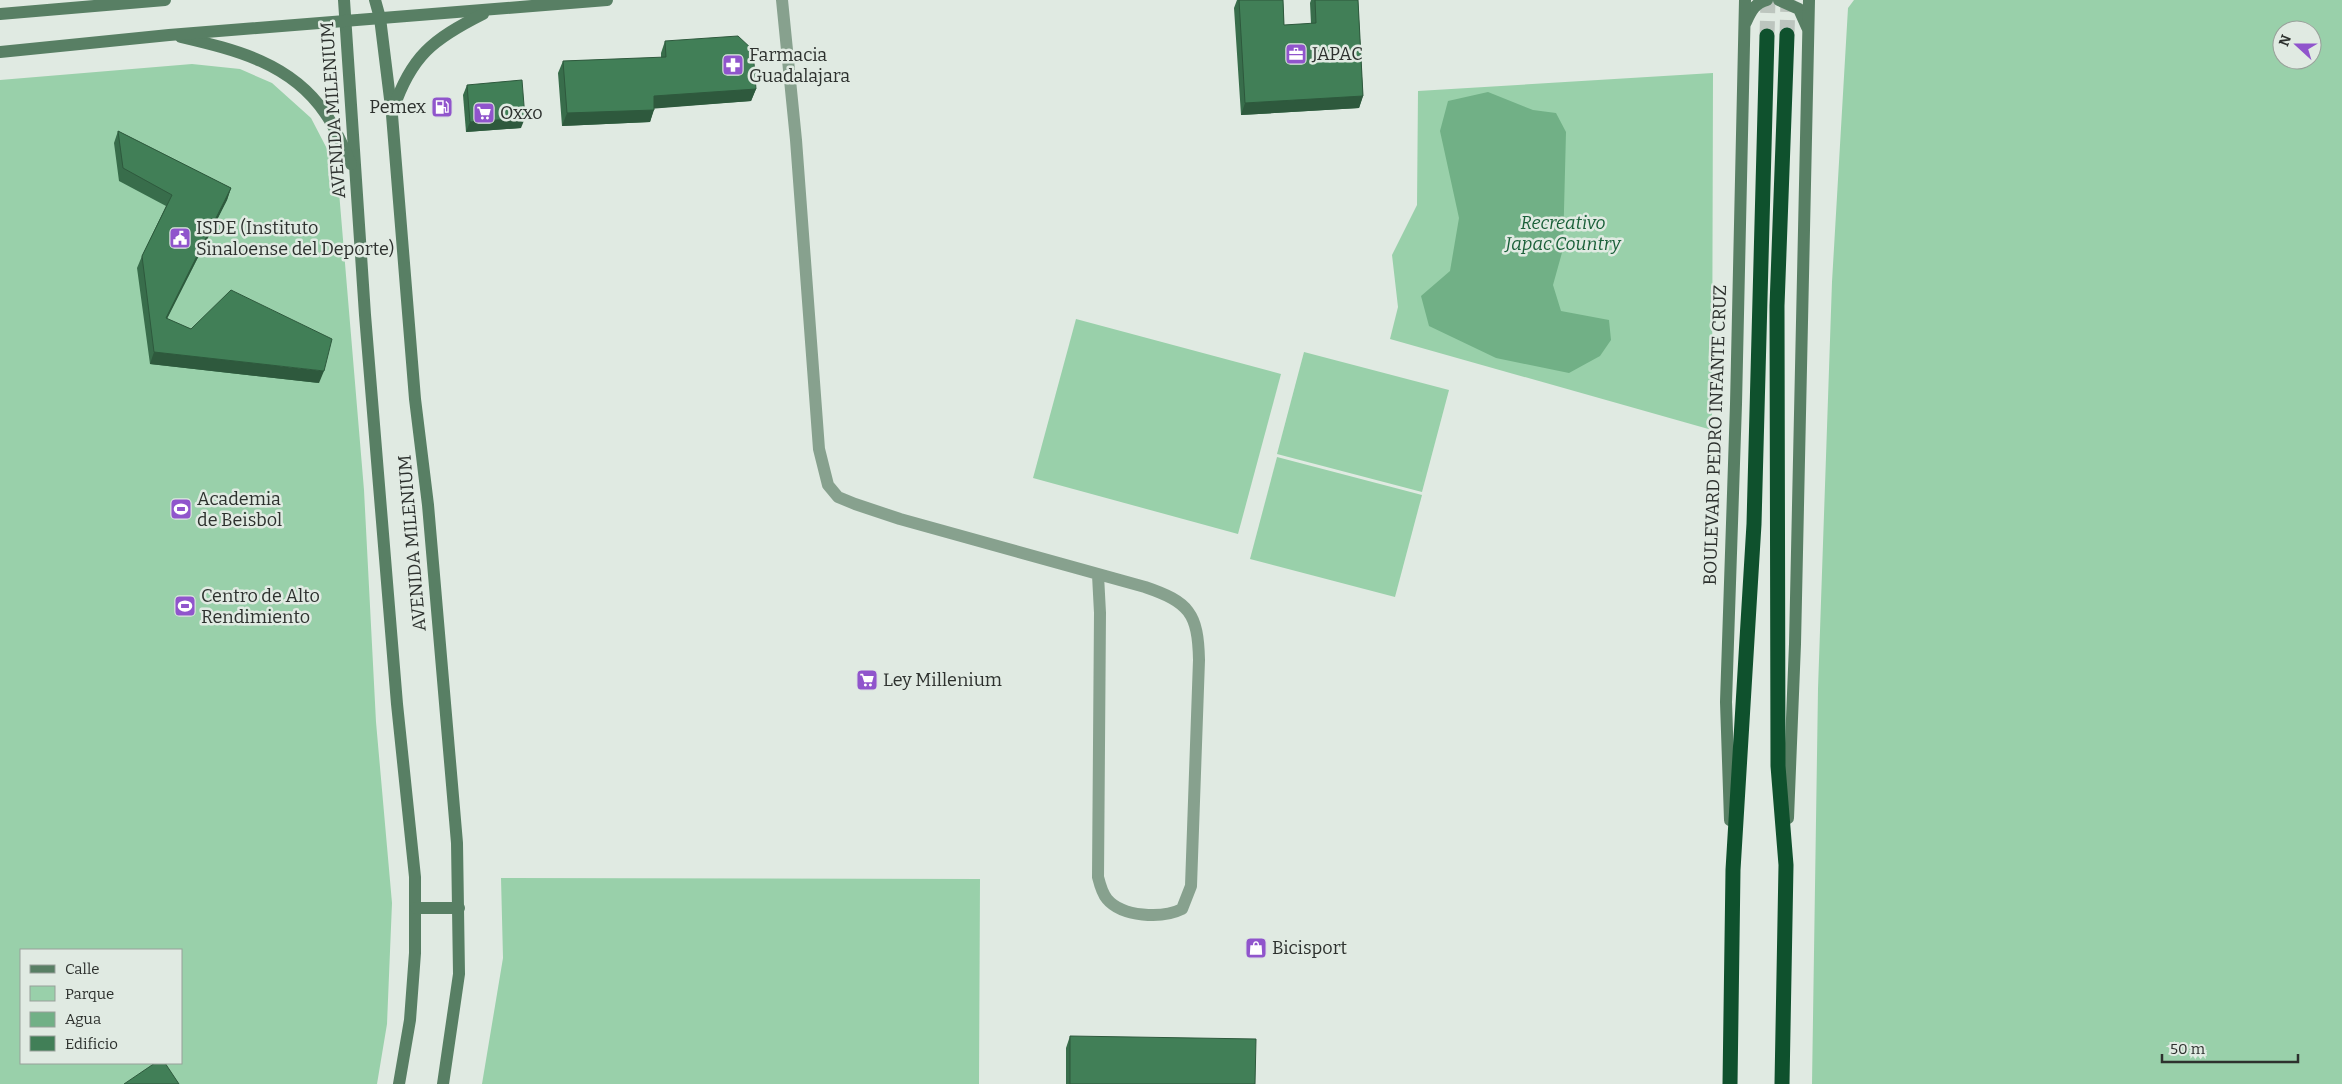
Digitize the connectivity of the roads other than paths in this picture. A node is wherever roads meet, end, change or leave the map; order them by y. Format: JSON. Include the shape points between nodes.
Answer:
{"nodes":[{"id":1,"x":165,"y":0,"type":"edge"},
{"id":2,"x":344,"y":0,"type":"edge"},
{"id":3,"x":375,"y":0,"type":"edge"},
{"id":4,"x":607,"y":0,"type":"edge"},
{"id":5,"x":782,"y":0,"type":"edge"},
{"id":6,"x":1745,"y":0,"type":"edge"},
{"id":7,"x":1767,"y":0,"type":"edge"},
{"id":8,"x":1779,"y":0,"type":"edge"},
{"id":9,"x":1809,"y":0,"type":"edge"},
{"id":10,"x":490,"y":10,"type":"junction"},
{"id":11,"x":0,"y":14,"type":"edge"},
{"id":12,"x":380,"y":18,"type":"junction"},
{"id":13,"x":344,"y":20,"type":"junction"},
{"id":14,"x":1744,"y":25,"type":"junction"},
{"id":15,"x":1787,"y":34,"type":"tunnel mouth"},
{"id":16,"x":1809,"y":34,"type":"junction"},
{"id":17,"x":169,"y":35,"type":"junction"},
{"id":18,"x":1767,"y":36,"type":"tunnel mouth"},
{"id":19,"x":0,"y":52,"type":"edge"},
{"id":20,"x":392,"y":115,"type":"junction"},
{"id":21,"x":354,"y":172,"type":"junction"},
{"id":22,"x":1098,"y":575,"type":"junction"},
{"id":23,"x":1786,"y":865,"type":"junction"},
{"id":24,"x":1733,"y":870,"type":"junction"},
{"id":25,"x":416,"y":908,"type":"junction"},
{"id":26,"x":459,"y":908,"type":"junction"},
{"id":27,"x":399,"y":1084,"type":"edge"},
{"id":28,"x":443,"y":1084,"type":"edge"},
{"id":29,"x":1730,"y":1084,"type":"edge"},
{"id":30,"x":1782,"y":1084,"type":"edge"}],
"edges":[{"from":1,"to":11,"type":"street"},
{"from":2,"to":13,"type":"street","name":"AVENIDA MILENIUM"},
{"from":3,"to":12,"type":"street","name":"AVENIDA MILENIUM"},
{"from":4,"to":10,"type":"street"},
{"from":5,"to":22,"type":"street","via":[[796,140],[818,450],[828,485],[838,497],[864,507]]},
{"from":6,"to":14,"type":"street","name":"BOULEVARD PEDRO INFANTE CRUZ"},
{"from":7,"to":14,"type":"street","via":[[1752,9]]},
{"from":8,"to":16,"type":"street","via":[[1799,9]]},
{"from":9,"to":16,"type":"street"},
{"from":10,"to":12,"type":"street"},
{"from":10,"to":20,"type":"street","via":[[452,30],[420,56],[403,82]]},
{"from":12,"to":13,"type":"street"},
{"from":12,"to":20,"type":"street","name":"AVENIDA MILENIUM"},
{"from":13,"to":17,"type":"street"},
{"from":13,"to":21,"type":"street","name":"AVENIDA MILENIUM"},
{"from":14,"to":24,"type":"street","name":"BOULEVARD PEDRO INFANTE CRUZ","via":[[1726,702]]},
{"from":15,"to":23,"type":"highway","via":[[1777,306],[1778,766]]},
{"from":16,"to":23,"type":"street","via":[[1795,644]]},
{"from":17,"to":19,"type":"street"},
{"from":17,"to":21,"type":"street","via":[[234,50],[284,72],[313,97],[325,113]]},
{"from":18,"to":24,"type":"highway","name":"BOULEVARD PEDRO INFANTE CRUZ","via":[[1754,524]]},
{"from":20,"to":26,"type":"street","name":"AVENIDA MILENIUM","via":[[414,399],[428,505],[451,756]]},
{"from":21,"to":25,"type":"street","name":"AVENIDA MILENIUM"},
{"from":22,"to":22,"type":"street","via":[[1098,877],[1101,890],[1116,907],[1128,912],[1175,912],[1182,909],[1191,886],[1198,635],[1184,605],[1163,593]]},
{"from":23,"to":30,"type":"highway"},
{"from":24,"to":29,"type":"highway","name":"BOULEVARD PEDRO INFANTE CRUZ"},
{"from":25,"to":26,"type":"street"},
{"from":25,"to":27,"type":"street","name":"AVENIDA MILENIUM","via":[[410,1020]]},
{"from":26,"to":28,"type":"street","name":"AVENIDA MILENIUM","via":[[459,974]]}]}
